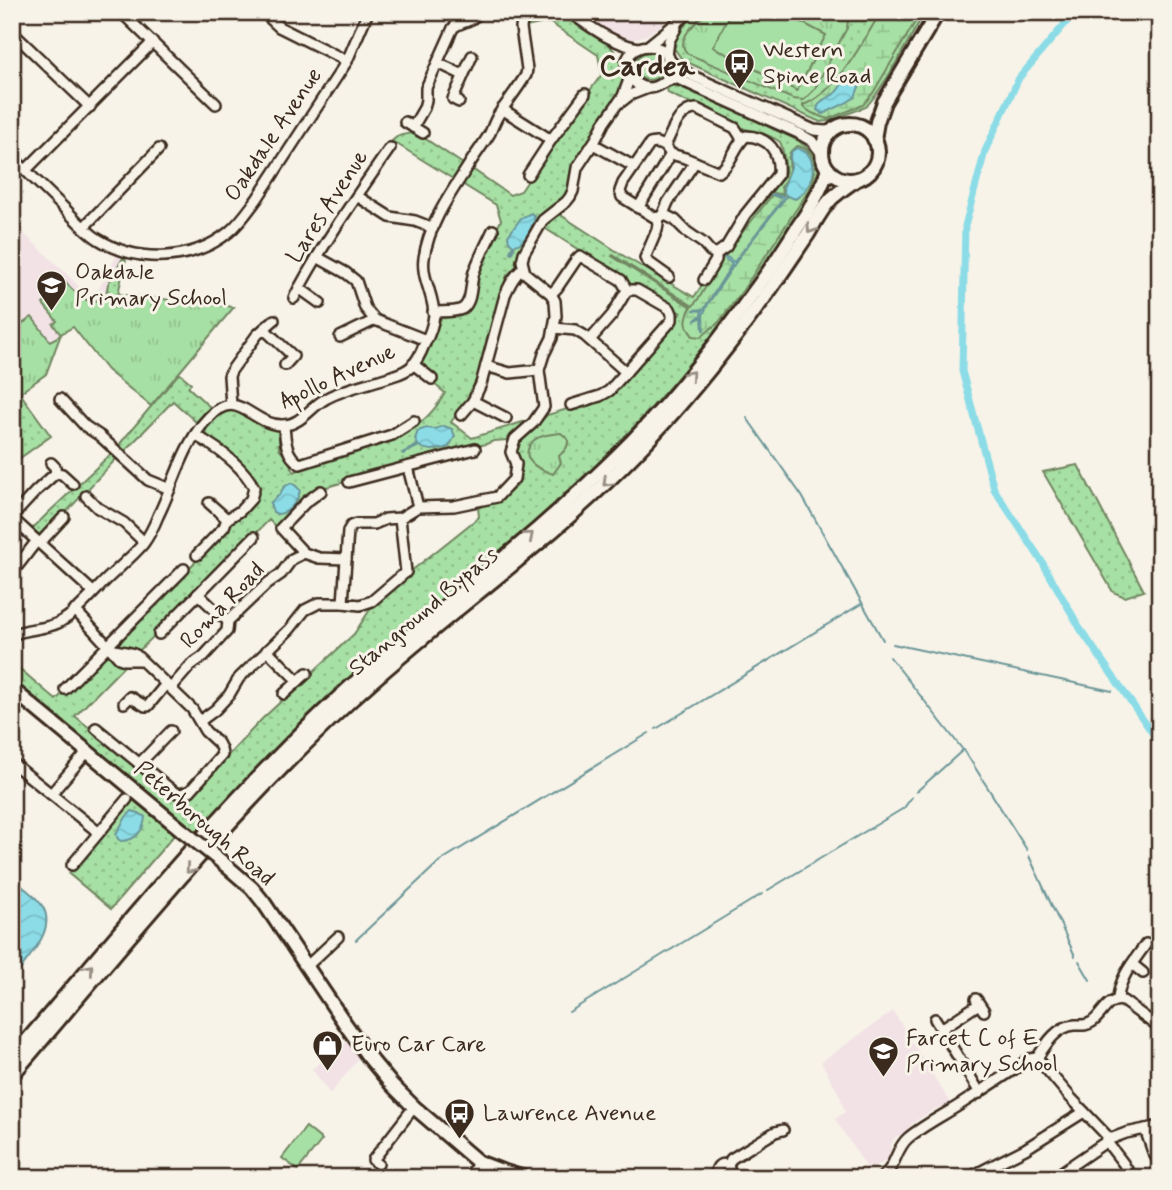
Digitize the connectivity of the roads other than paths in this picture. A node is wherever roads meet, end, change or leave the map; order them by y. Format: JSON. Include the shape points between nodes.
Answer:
{"nodes":[{"id":1,"x":121,"y":12,"type":"edge"},
{"id":2,"x":263,"y":12,"type":"edge"},
{"id":3,"x":368,"y":12,"type":"edge"},
{"id":4,"x":479,"y":12,"type":"edge"},
{"id":5,"x":569,"y":12,"type":"edge"},
{"id":6,"x":938,"y":12,"type":"edge"},
{"id":7,"x":525,"y":13,"type":"edge"},
{"id":8,"x":687,"y":15,"type":"edge"},
{"id":9,"x":12,"y":32,"type":"edge"},
{"id":10,"x":606,"y":37,"type":"junction"},
{"id":11,"x":153,"y":42,"type":"junction"},
{"id":12,"x":649,"y":45,"type":"junction"},
{"id":13,"x":638,"y":48,"type":"junction"},
{"id":14,"x":472,"y":56,"type":"dead end"},
{"id":15,"x":668,"y":58,"type":"junction"},
{"id":16,"x":347,"y":61,"type":"junction"},
{"id":17,"x":438,"y":63,"type":"junction"},
{"id":18,"x":628,"y":64,"type":"junction"},
{"id":19,"x":463,"y":75,"type":"junction"},
{"id":20,"x":630,"y":77,"type":"junction"},
{"id":21,"x":666,"y":80,"type":"junction"},
{"id":22,"x":648,"y":88,"type":"junction"},
{"id":23,"x":585,"y":94,"type":"dead end"},
{"id":24,"x":459,"y":102,"type":"dead end"},
{"id":25,"x":884,"y":102,"type":"junction"},
{"id":26,"x":216,"y":104,"type":"dead end"},
{"id":27,"x":617,"y":105,"type":"junction"},
{"id":28,"x":90,"y":107,"type":"junction"},
{"id":29,"x":502,"y":109,"type":"junction"},
{"id":30,"x":847,"y":124,"type":"junction"},
{"id":31,"x":834,"y":130,"type":"junction"},
{"id":32,"x":423,"y":133,"type":"dead end"},
{"id":33,"x":742,"y":139,"type":"junction"},
{"id":34,"x":874,"y":139,"type":"junction"},
{"id":35,"x":551,"y":140,"type":"junction"},
{"id":36,"x":593,"y":144,"type":"junction"},
{"id":37,"x":390,"y":148,"type":"dead end"},
{"id":38,"x":159,"y":149,"type":"dead end"},
{"id":39,"x":668,"y":150,"type":"junction"},
{"id":40,"x":822,"y":154,"type":"junction"},
{"id":41,"x":12,"y":157,"type":"edge"},
{"id":42,"x":695,"y":162,"type":"junction"},
{"id":43,"x":633,"y":166,"type":"junction"},
{"id":44,"x":828,"y":169,"type":"junction"},
{"id":45,"x":26,"y":170,"type":"junction"},
{"id":46,"x":528,"y":175,"type":"dead end"},
{"id":47,"x":857,"y":179,"type":"junction"},
{"id":48,"x":357,"y":196,"type":"junction"},
{"id":49,"x":638,"y":208,"type":"junction"},
{"id":50,"x":661,"y":216,"type":"junction"},
{"id":51,"x":83,"y":227,"type":"junction"},
{"id":52,"x":433,"y":228,"type":"junction"},
{"id":53,"x":493,"y":230,"type":"dead end"},
{"id":54,"x":716,"y":254,"type":"junction"},
{"id":55,"x":317,"y":257,"type":"junction"},
{"id":56,"x":523,"y":268,"type":"junction"},
{"id":57,"x":669,"y":277,"type":"dead end"},
{"id":58,"x":704,"y":280,"type":"dead end"},
{"id":59,"x":299,"y":288,"type":"junction"},
{"id":60,"x":627,"y":290,"type":"junction"},
{"id":61,"x":551,"y":294,"type":"junction"},
{"id":62,"x":294,"y":298,"type":"dead end"},
{"id":63,"x":320,"y":303,"type":"dead end"},
{"id":64,"x":433,"y":312,"type":"junction"},
{"id":65,"x":274,"y":320,"type":"dead end"},
{"id":66,"x":375,"y":320,"type":"junction"},
{"id":67,"x":554,"y":328,"type":"junction"},
{"id":68,"x":264,"y":329,"type":"junction"},
{"id":69,"x":340,"y":337,"type":"dead end"},
{"id":70,"x":426,"y":340,"type":"junction"},
{"id":71,"x":590,"y":340,"type":"junction"},
{"id":72,"x":413,"y":364,"type":"junction"},
{"id":73,"x":285,"y":365,"type":"dead end"},
{"id":74,"x":486,"y":366,"type":"junction"},
{"id":75,"x":539,"y":370,"type":"junction"},
{"id":76,"x":626,"y":372,"type":"junction"},
{"id":77,"x":432,"y":379,"type":"dead end"},
{"id":78,"x":60,"y":399,"type":"dead end"},
{"id":79,"x":473,"y":401,"type":"junction"},
{"id":80,"x":231,"y":405,"type":"junction"},
{"id":81,"x":571,"y":405,"type":"dead end"},
{"id":82,"x":461,"y":415,"type":"dead end"},
{"id":83,"x":506,"y":418,"type":"dead end"},
{"id":84,"x":414,"y":422,"type":"dead end"},
{"id":85,"x":284,"y":425,"type":"junction"},
{"id":86,"x":195,"y":435,"type":"junction"},
{"id":87,"x":475,"y":449,"type":"dead end"},
{"id":88,"x":51,"y":463,"type":"dead end"},
{"id":89,"x":408,"y":467,"type":"junction"},
{"id":90,"x":55,"y":473,"type":"junction"},
{"id":91,"x":349,"y":482,"type":"dead end"},
{"id":92,"x":74,"y":484,"type":"dead end"},
{"id":93,"x":170,"y":489,"type":"junction"},
{"id":94,"x":321,"y":491,"type":"dead end"},
{"id":95,"x":86,"y":496,"type":"dead end"},
{"id":96,"x":209,"y":503,"type":"dead end"},
{"id":97,"x":418,"y":507,"type":"junction"},
{"id":98,"x":12,"y":517,"type":"edge"},
{"id":99,"x":64,"y":517,"type":"dead end"},
{"id":100,"x":400,"y":518,"type":"junction"},
{"id":101,"x":227,"y":519,"type":"junction"},
{"id":102,"x":254,"y":537,"type":"dead end"},
{"id":103,"x":38,"y":542,"type":"junction"},
{"id":104,"x":144,"y":542,"type":"junction"},
{"id":105,"x":304,"y":553,"type":"junction"},
{"id":106,"x":197,"y":555,"type":"dead end"},
{"id":107,"x":346,"y":559,"type":"junction"},
{"id":108,"x":184,"y":569,"type":"dead end"},
{"id":109,"x":12,"y":572,"type":"edge"},
{"id":110,"x":93,"y":592,"type":"junction"},
{"id":111,"x":198,"y":594,"type":"junction"},
{"id":112,"x":343,"y":603,"type":"junction"},
{"id":113,"x":75,"y":610,"type":"junction"},
{"id":114,"x":228,"y":621,"type":"junction"},
{"id":115,"x":159,"y":634,"type":"dead end"},
{"id":116,"x":12,"y":635,"type":"edge"},
{"id":117,"x":110,"y":647,"type":"junction"},
{"id":118,"x":267,"y":650,"type":"junction"},
{"id":119,"x":307,"y":673,"type":"dead end"},
{"id":120,"x":298,"y":681,"type":"junction"},
{"id":121,"x":169,"y":686,"type":"junction"},
{"id":122,"x":12,"y":689,"type":"edge"},
{"id":123,"x":65,"y":689,"type":"dead end"},
{"id":124,"x":284,"y":694,"type":"dead end"},
{"id":125,"x":124,"y":703,"type":"dead end"},
{"id":126,"x":200,"y":721,"type":"junction"},
{"id":127,"x":96,"y":728,"type":"dead end"},
{"id":128,"x":171,"y":731,"type":"dead end"},
{"id":129,"x":86,"y":752,"type":"junction"},
{"id":130,"x":139,"y":764,"type":"junction"},
{"id":131,"x":12,"y":768,"type":"edge"},
{"id":132,"x":51,"y":794,"type":"junction"},
{"id":133,"x":127,"y":799,"type":"dead end"},
{"id":134,"x":98,"y":832,"type":"junction"},
{"id":135,"x":72,"y":865,"type":"dead end"},
{"id":136,"x":338,"y":937,"type":"dead end"},
{"id":137,"x":1146,"y":944,"type":"dead end"},
{"id":138,"x":1132,"y":964,"type":"junction"},
{"id":139,"x":307,"y":966,"type":"junction"},
{"id":140,"x":1143,"y":972,"type":"dead end"},
{"id":141,"x":1118,"y":999,"type":"junction"},
{"id":142,"x":979,"y":1005,"type":"dead end"},
{"id":143,"x":935,"y":1019,"type":"dead end"},
{"id":144,"x":1157,"y":1026,"type":"dead end"},
{"id":145,"x":941,"y":1028,"type":"junction"},
{"id":146,"x":12,"y":1058,"type":"edge"},
{"id":147,"x":1037,"y":1058,"type":"junction"},
{"id":148,"x":12,"y":1075,"type":"edge"},
{"id":149,"x":980,"y":1093,"type":"junction"},
{"id":150,"x":414,"y":1107,"type":"junction"},
{"id":151,"x":1084,"y":1112,"type":"junction"},
{"id":152,"x":1160,"y":1126,"type":"edge"},
{"id":153,"x":1145,"y":1129,"type":"junction"},
{"id":154,"x":783,"y":1130,"type":"dead end"},
{"id":155,"x":1108,"y":1140,"type":"junction"},
{"id":156,"x":478,"y":1162,"type":"junction"},
{"id":157,"x":378,"y":1164,"type":"dead end"},
{"id":158,"x":728,"y":1166,"type":"junction"},
{"id":159,"x":1159,"y":1167,"type":"edge"},
{"id":160,"x":470,"y":1178,"type":"edge"},
{"id":161,"x":525,"y":1178,"type":"edge"},
{"id":162,"x":719,"y":1178,"type":"edge"},
{"id":163,"x":727,"y":1178,"type":"edge"},
{"id":164,"x":881,"y":1178,"type":"edge"},
{"id":165,"x":968,"y":1178,"type":"edge"},
{"id":166,"x":1053,"y":1178,"type":"edge"},
{"id":167,"x":1132,"y":1178,"type":"edge"}],
"edges":[{"from":1,"to":11,"type":"street"},
{"from":2,"to":16,"type":"street","via":[[279,27]]},
{"from":3,"to":16,"type":"street","name":"Oakdale Avenue"},
{"from":4,"to":17,"type":"street","via":[[453,28]]},
{"from":5,"to":10,"type":"street"},
{"from":6,"to":25,"type":"main road"},
{"from":7,"to":29,"type":"street","name":"Apollo Avenue","via":[[526,75]]},
{"from":8,"to":12,"type":"street"},
{"from":8,"to":15,"type":"street","via":[[668,41]]},
{"from":9,"to":28,"type":"street"},
{"from":10,"to":13,"type":"street"},
{"from":10,"to":18,"type":"street"},
{"from":11,"to":26,"type":"street"},
{"from":11,"to":28,"type":"street"},
{"from":12,"to":13,"type":"street"},
{"from":12,"to":15,"type":"street"},
{"from":13,"to":18,"type":"street"},
{"from":14,"to":19,"type":"street"},
{"from":15,"to":21,"type":"street"},
{"from":15,"to":31,"type":"street","via":[[695,77],[814,130]]},
{"from":16,"to":51,"type":"street","name":"Oakdale Avenue","via":[[257,199],[214,243],[171,257],[146,256],[112,247]]},
{"from":17,"to":19,"type":"street"},
{"from":17,"to":32,"type":"street","via":[[426,88],[424,108],[409,125]]},
{"from":18,"to":20,"type":"street"},
{"from":19,"to":24,"type":"street","via":[[453,99]]},
{"from":20,"to":22,"type":"street"},
{"from":20,"to":27,"type":"street"},
{"from":21,"to":22,"type":"street"},
{"from":21,"to":40,"type":"street","via":[[678,79],[798,133]]},
{"from":22,"to":27,"type":"street"},
{"from":23,"to":35,"type":"street","via":[[571,104]]},
{"from":25,"to":30,"type":"main road","via":[[869,115]]},
{"from":25,"to":34,"type":"main road"},
{"from":27,"to":36,"type":"street"},
{"from":28,"to":45,"type":"street"},
{"from":29,"to":35,"type":"street"},
{"from":29,"to":52,"type":"street","name":"Apollo Avenue"},
{"from":30,"to":31,"type":"main road"},
{"from":30,"to":34,"type":"main road","via":[[863,127]]},
{"from":31,"to":40,"type":"main road","via":[[827,136]]},
{"from":33,"to":39,"type":"street","via":[[735,128],[691,109],[680,117]]},
{"from":33,"to":42,"type":"street","via":[[719,172]]},
{"from":33,"to":54,"type":"street","via":[[751,136],[770,144],[778,174],[726,247]]},
{"from":34,"to":47,"type":"main road","via":[[875,163]]},
{"from":35,"to":46,"type":"street"},
{"from":36,"to":43,"type":"street"},
{"from":36,"to":56,"type":"street","via":[[577,168],[570,197],[537,229],[524,253]]},
{"from":37,"to":48,"type":"street","name":"Lares Avenue"},
{"from":38,"to":51,"type":"street"},
{"from":39,"to":42,"type":"street"},
{"from":39,"to":43,"type":"street","via":[[650,144]]},
{"from":39,"to":49,"type":"street"},
{"from":40,"to":44,"type":"main road"},
{"from":41,"to":45,"type":"street","name":"Oakdale Avenue"},
{"from":42,"to":50,"type":"street"},
{"from":43,"to":49,"type":"street","via":[[620,191]]},
{"from":44,"to":47,"type":"main road","via":[[841,178]]},
{"from":146,"to":44,"type":"main road","name":"Stanground Bypass","one_way":true,"via":[[217,820],[290,744],[358,680],[569,501],[653,418],[773,266],[815,201]]},
{"from":45,"to":51,"type":"street","name":"Oakdale Avenue"},
{"from":47,"to":148,"type":"main road","name":"Stanground Bypass","one_way":true,"via":[[831,199],[725,351],[637,452],[571,515],[403,654],[297,752]]},
{"from":48,"to":52,"type":"street","via":[[390,217]]},
{"from":48,"to":55,"type":"street","name":"Lares Avenue"},
{"from":49,"to":50,"type":"street"},
{"from":50,"to":54,"type":"street","via":[[675,220]]},
{"from":50,"to":57,"type":"street","via":[[645,258]]},
{"from":52,"to":64,"type":"street","name":"Apollo Avenue","via":[[423,265]]},
{"from":53,"to":64,"type":"street","via":[[477,257],[468,302],[460,310]]},
{"from":54,"to":58,"type":"street"},
{"from":55,"to":59,"type":"street","name":"Lares Avenue"},
{"from":55,"to":66,"type":"street","via":[[356,281],[365,308]]},
{"from":56,"to":61,"type":"street"},
{"from":56,"to":74,"type":"street","via":[[505,295]]},
{"from":59,"to":62,"type":"street","name":"Lares Avenue"},
{"from":59,"to":63,"type":"street","name":"Lares Avenue"},
{"from":60,"to":61,"type":"street","via":[[621,280],[580,256]]},
{"from":60,"to":71,"type":"street"},
{"from":60,"to":76,"type":"street","via":[[637,289],[670,309],[672,320]]},
{"from":61,"to":67,"type":"street","via":[[556,307]]},
{"from":64,"to":70,"type":"street","name":"Apollo Avenue"},
{"from":65,"to":68,"type":"street"},
{"from":66,"to":69,"type":"street"},
{"from":66,"to":70,"type":"street"},
{"from":67,"to":71,"type":"street","via":[[575,330]]},
{"from":67,"to":75,"type":"street"},
{"from":68,"to":73,"type":"street","via":[[293,356]]},
{"from":68,"to":80,"type":"street","via":[[231,371]]},
{"from":70,"to":72,"type":"street","name":"Apollo Avenue"},
{"from":71,"to":76,"type":"street"},
{"from":72,"to":77,"type":"street"},
{"from":72,"to":85,"type":"street","name":"Apollo Avenue","via":[[400,373],[332,395],[297,422]]},
{"from":74,"to":75,"type":"street","via":[[510,373]]},
{"from":74,"to":79,"type":"street"},
{"from":75,"to":97,"type":"street","via":[[544,407],[515,439],[511,452],[516,464],[514,480],[497,497],[454,506]]},
{"from":76,"to":81,"type":"street","via":[[609,391]]},
{"from":78,"to":93,"type":"street","via":[[148,480]]},
{"from":79,"to":82,"type":"street"},
{"from":79,"to":83,"type":"street"},
{"from":80,"to":85,"type":"street","name":"Apollo Avenue","via":[[241,406],[266,423]]},
{"from":80,"to":86,"type":"street","via":[[216,410]]},
{"from":84,"to":85,"type":"street","via":[[378,440],[300,464],[286,446]]},
{"from":86,"to":93,"type":"street"},
{"from":86,"to":101,"type":"street","via":[[217,447],[254,488],[251,499]]},
{"from":87,"to":89,"type":"street"},
{"from":88,"to":90,"type":"street"},
{"from":89,"to":91,"type":"street"},
{"from":89,"to":97,"type":"street"},
{"from":90,"to":92,"type":"street"},
{"from":90,"to":98,"type":"street"},
{"from":93,"to":104,"type":"street"},
{"from":94,"to":105,"type":"street","via":[[281,528]]},
{"from":95,"to":104,"type":"street"},
{"from":96,"to":101,"type":"street"},
{"from":97,"to":100,"type":"street"},
{"from":98,"to":103,"type":"street"},
{"from":99,"to":103,"type":"street"},
{"from":100,"to":107,"type":"street","via":[[351,526]]},
{"from":100,"to":112,"type":"street","via":[[405,572],[372,601]]},
{"from":101,"to":106,"type":"street"},
{"from":102,"to":111,"type":"street"},
{"from":103,"to":109,"type":"street"},
{"from":103,"to":110,"type":"street"},
{"from":104,"to":110,"type":"street"},
{"from":105,"to":107,"type":"street"},
{"from":105,"to":114,"type":"street","name":"Roma Road","via":[[292,559]]},
{"from":107,"to":112,"type":"street"},
{"from":108,"to":117,"type":"street","via":[[148,600]]},
{"from":110,"to":113,"type":"street"},
{"from":111,"to":114,"type":"street"},
{"from":111,"to":115,"type":"street"},
{"from":112,"to":118,"type":"street","via":[[319,603],[305,610]]},
{"from":113,"to":116,"type":"street","via":[[47,627]]},
{"from":113,"to":117,"type":"street"},
{"from":114,"to":121,"type":"street","name":"Roma Road","via":[[227,631]]},
{"from":117,"to":121,"type":"street","via":[[132,653]]},
{"from":117,"to":123,"type":"street"},
{"from":118,"to":120,"type":"street"},
{"from":118,"to":126,"type":"street"},
{"from":119,"to":120,"type":"street"},
{"from":120,"to":124,"type":"street"},
{"from":121,"to":125,"type":"street","name":"Roma Road","via":[[148,706],[130,697]]},
{"from":121,"to":126,"type":"street"},
{"from":122,"to":129,"type":"main road","name":"Peterborough Road"},
{"from":126,"to":130,"type":"street","via":[[222,755],[190,791],[174,792]]},
{"from":127,"to":130,"type":"street"},
{"from":128,"to":130,"type":"street"},
{"from":129,"to":132,"type":"street"},
{"from":129,"to":139,"type":"main road","name":"Peterborough Road","bridge":true,"via":[[239,876],[264,903]]},
{"from":131,"to":132,"type":"street","via":[[15,765]]},
{"from":132,"to":134,"type":"street"},
{"from":133,"to":134,"type":"street"},
{"from":134,"to":135,"type":"street"},
{"from":136,"to":139,"type":"street"},
{"from":137,"to":138,"type":"street"},
{"from":138,"to":140,"type":"street"},
{"from":138,"to":141,"type":"street"},
{"from":139,"to":150,"type":"main road","name":"Peterborough Road","via":[[368,1056]]},
{"from":141,"to":144,"type":"street"},
{"from":141,"to":147,"type":"street","via":[[1093,1022],[1063,1028]]},
{"from":142,"to":145,"type":"street"},
{"from":143,"to":145,"type":"street"},
{"from":145,"to":149,"type":"street"},
{"from":147,"to":149,"type":"street"},
{"from":147,"to":151,"type":"street"},
{"from":149,"to":164,"type":"street","via":[[915,1132]]},
{"from":150,"to":156,"type":"main road","name":"Peterborough Road"},
{"from":150,"to":157,"type":"street","via":[[373,1160]]},
{"from":151,"to":155,"type":"street"},
{"from":151,"to":165,"type":"street"},
{"from":152,"to":153,"type":"street"},
{"from":153,"to":155,"type":"street"},
{"from":153,"to":159,"type":"street"},
{"from":154,"to":158,"type":"street","via":[[730,1159]]},
{"from":155,"to":166,"type":"street"},
{"from":155,"to":167,"type":"street"},
{"from":156,"to":160,"type":"street"},
{"from":156,"to":161,"type":"main road","name":"Peterborough Road"},
{"from":158,"to":162,"type":"street","via":[[717,1167]]},
{"from":158,"to":163,"type":"street"}]}
